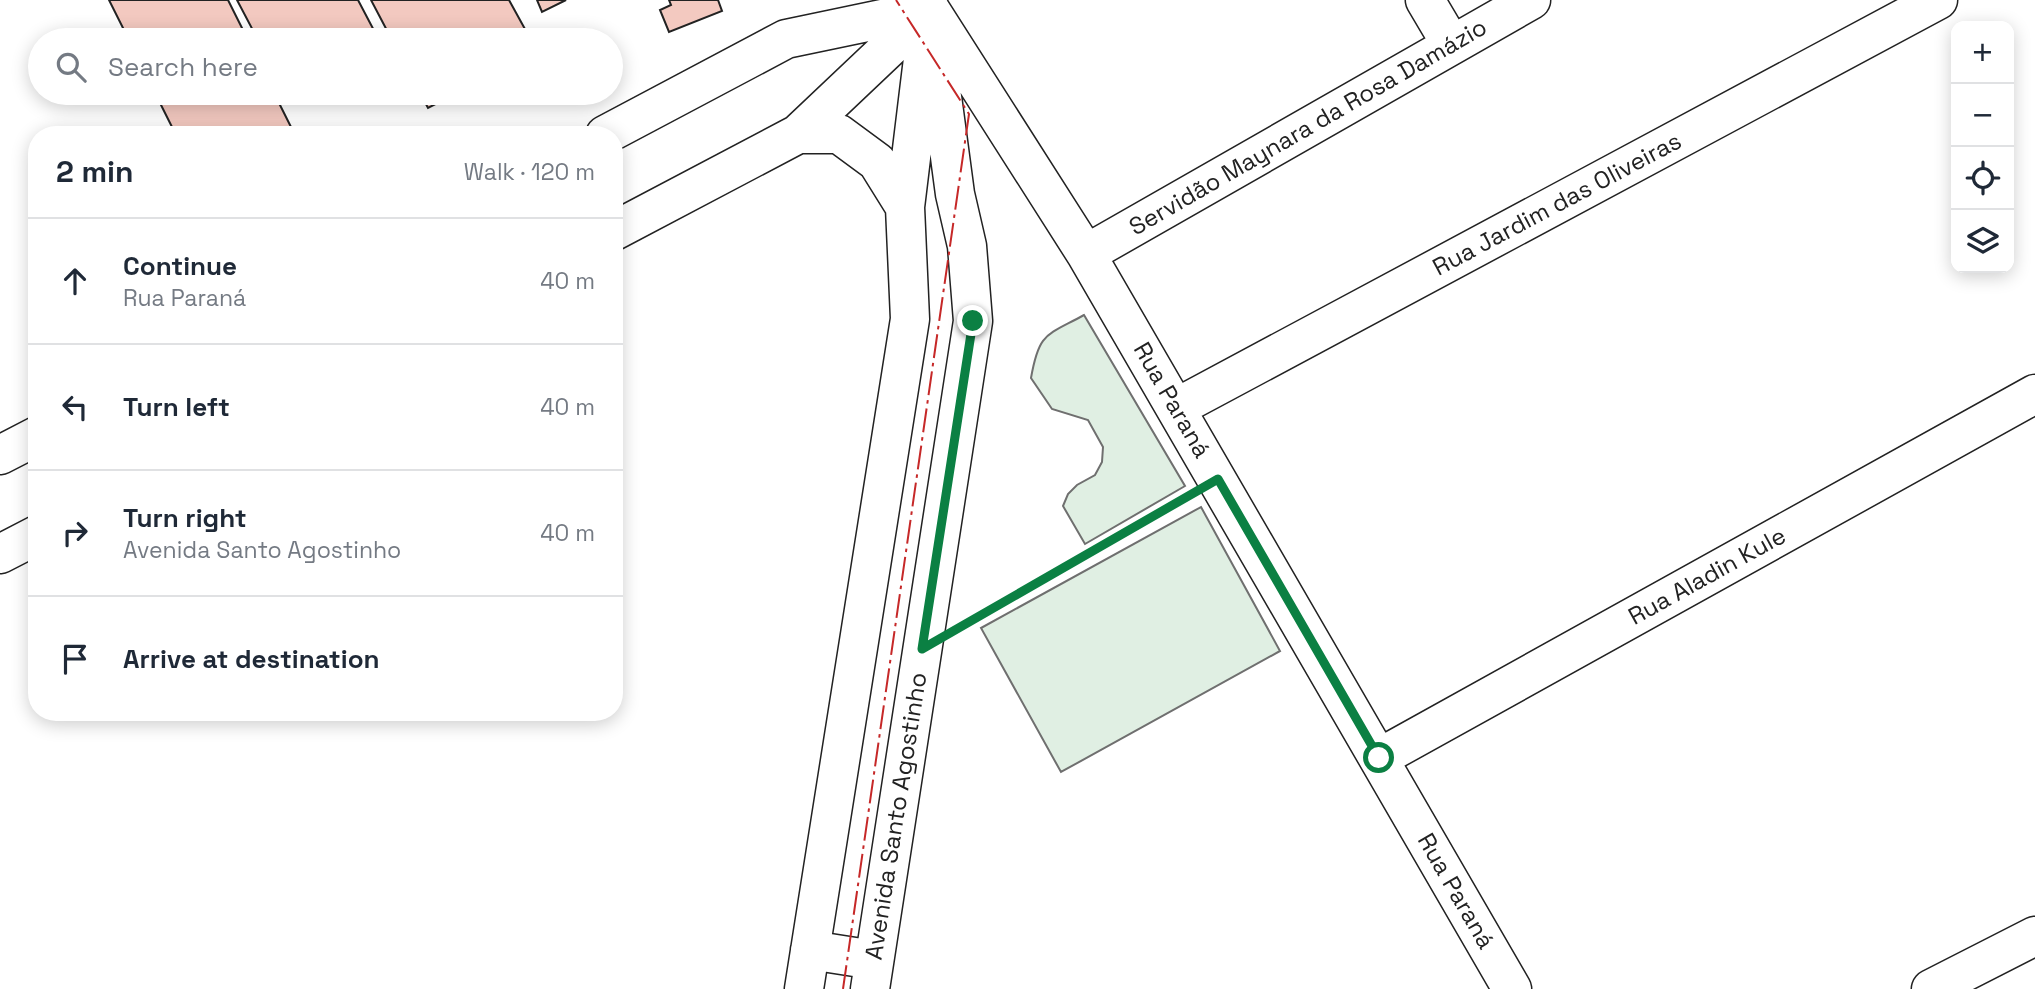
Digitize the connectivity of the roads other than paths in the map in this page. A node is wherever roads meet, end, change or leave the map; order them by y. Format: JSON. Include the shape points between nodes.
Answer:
{"nodes":[{"id":1,"x":1425,"y":0,"type":"edge"},
{"id":2,"x":1531,"y":0,"type":"edge"},
{"id":3,"x":1938,"y":0,"type":"edge"},
{"id":4,"x":927,"y":4,"type":"edge"},
{"id":5,"x":1451,"y":44,"type":"junction"},
{"id":6,"x":622,"y":126,"type":"edge"},
{"id":7,"x":798,"y":134,"type":"junction"},
{"id":8,"x":905,"y":207,"type":"junction"},
{"id":9,"x":623,"y":226,"type":"edge"},
{"id":10,"x":1086,"y":254,"type":"junction"},
{"id":11,"x":2035,"y":394,"type":"edge"},
{"id":12,"x":1176,"y":408,"type":"junction"},
{"id":13,"x":28,"y":441,"type":"edge"},
{"id":14,"x":0,"y":455,"type":"edge"},
{"id":15,"x":28,"y":540,"type":"edge"},
{"id":16,"x":0,"y":554,"type":"edge"},
{"id":17,"x":1379,"y":758,"type":"junction"},
{"id":18,"x":2035,"y":936,"type":"edge"},
{"id":19,"x":810,"y":950,"type":"junction"},
{"id":20,"x":872,"y":974,"type":"edge"},
{"id":21,"x":804,"y":989,"type":"edge"},
{"id":22,"x":1512,"y":989,"type":"edge"},
{"id":23,"x":1931,"y":989,"type":"edge"}],
"edges":[{"from":1,"to":5,"type":"street"},
{"from":2,"to":5,"type":"street","name":"Servidão Maynara da Rosa Damázio"},
{"from":3,"to":12,"type":"street","name":"Rua Jardim das Oliveiras"},
{"from":4,"to":6,"type":"street","via":[[786,39]]},
{"from":4,"to":7,"type":"street"},
{"from":4,"to":8,"type":"street"},
{"from":4,"to":10,"type":"street","name":"Rua Paraná"},
{"from":4,"to":20,"type":"street","name":"Avenida Santo Agostinho","via":[[967,246],[973,321]]},
{"from":5,"to":10,"type":"street","name":"Servidão Maynara da Rosa Damázio"},
{"from":7,"to":8,"type":"street","via":[[839,134],[877,162]]},
{"from":7,"to":9,"type":"street"},
{"from":8,"to":19,"type":"street","via":[[910,319]]},
{"from":10,"to":12,"type":"street","name":"Rua Paraná"},
{"from":11,"to":17,"type":"street","name":"Rua Aladin Kule"},
{"from":12,"to":17,"type":"street","name":"Rua Paraná"},
{"from":13,"to":14,"type":"street"},
{"from":15,"to":16,"type":"street"},
{"from":17,"to":22,"type":"street","name":"Rua Paraná"},
{"from":18,"to":23,"type":"street"},
{"from":19,"to":20,"type":"street"},
{"from":19,"to":21,"type":"street"}]}
